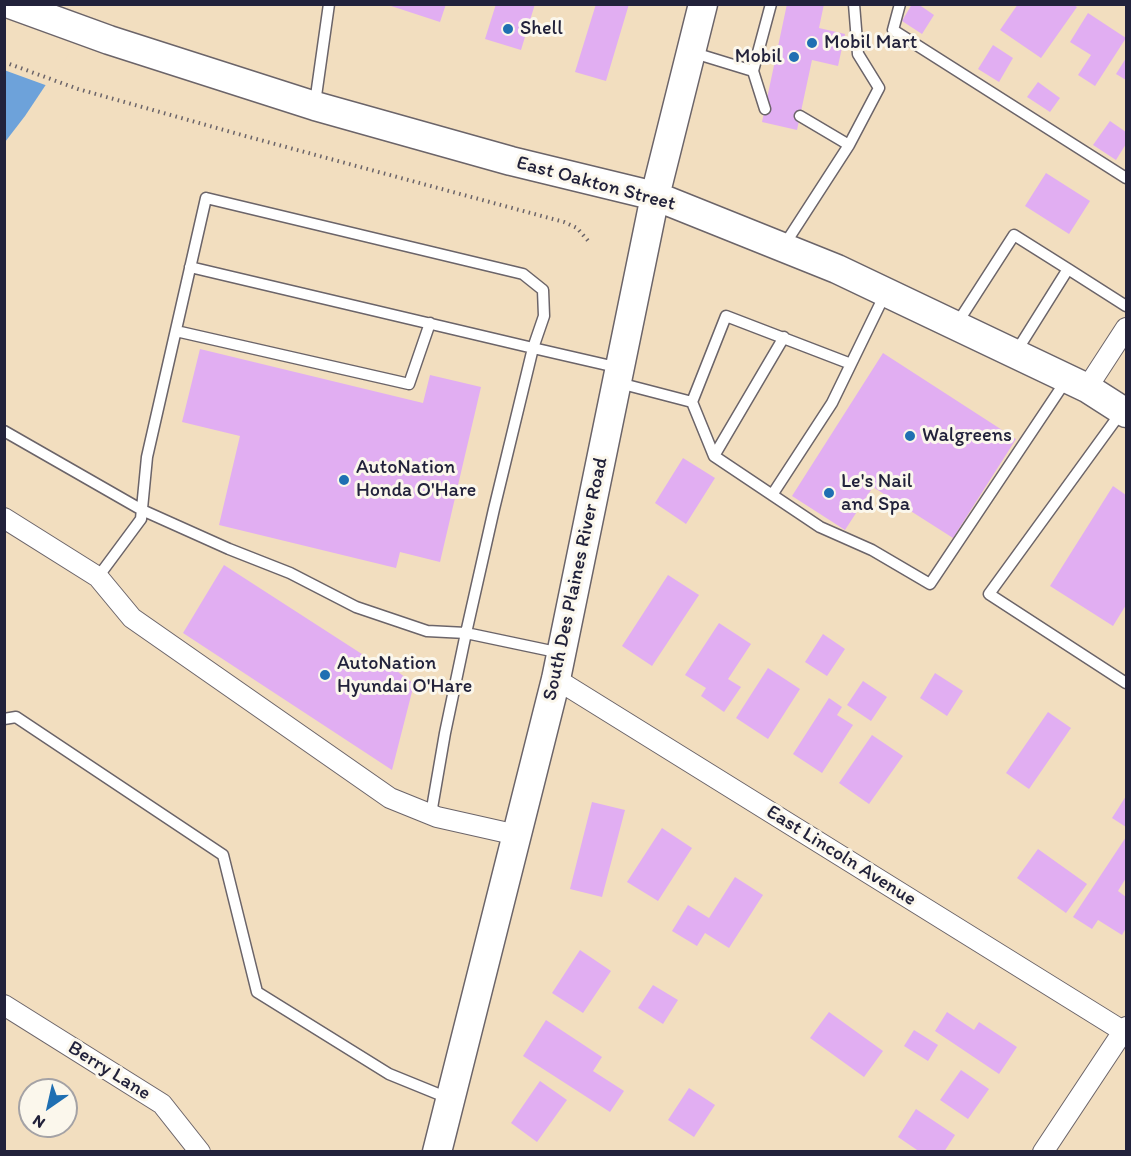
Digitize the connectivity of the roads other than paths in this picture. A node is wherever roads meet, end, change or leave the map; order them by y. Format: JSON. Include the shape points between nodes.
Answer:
{"nodes":[{"id":1,"x":10,"y":4,"type":"edge"},
{"id":2,"x":329,"y":4,"type":"edge"},
{"id":3,"x":704,"y":4,"type":"edge"},
{"id":4,"x":771,"y":4,"type":"edge"},
{"id":5,"x":854,"y":4,"type":"edge"},
{"id":6,"x":900,"y":4,"type":"edge"},
{"id":7,"x":691,"y":52,"type":"junction"},
{"id":8,"x":753,"y":71,"type":"junction"},
{"id":9,"x":315,"y":106,"type":"junction"},
{"id":10,"x":765,"y":109,"type":"dead end"},
{"id":11,"x":800,"y":116,"type":"dead end"},
{"id":12,"x":849,"y":145,"type":"junction"},
{"id":13,"x":1126,"y":178,"type":"edge"},
{"id":14,"x":656,"y":196,"type":"junction"},
{"id":15,"x":783,"y":247,"type":"junction"},
{"id":16,"x":190,"y":267,"type":"junction"},
{"id":17,"x":1068,"y":269,"type":"junction"},
{"id":18,"x":886,"y":292,"type":"junction"},
{"id":19,"x":1126,"y":306,"type":"edge"},
{"id":20,"x":430,"y":323,"type":"junction"},
{"id":21,"x":955,"y":325,"type":"junction"},
{"id":22,"x":1126,"y":328,"type":"edge"},
{"id":23,"x":176,"y":332,"type":"junction"},
{"id":24,"x":784,"y":337,"type":"junction"},
{"id":25,"x":533,"y":348,"type":"junction"},
{"id":26,"x":1015,"y":354,"type":"junction"},
{"id":27,"x":851,"y":364,"type":"junction"},
{"id":28,"x":619,"y":375,"type":"junction"},
{"id":29,"x":1077,"y":383,"type":"junction"},
{"id":30,"x":692,"y":402,"type":"junction"},
{"id":31,"x":1124,"y":412,"type":"edge"},
{"id":32,"x":4,"y":431,"type":"edge"},
{"id":33,"x":714,"y":456,"type":"junction"},
{"id":34,"x":771,"y":495,"type":"junction"},
{"id":35,"x":142,"y":510,"type":"junction"},
{"id":36,"x":4,"y":518,"type":"edge"},
{"id":37,"x":98,"y":577,"type":"junction"},
{"id":38,"x":466,"y":633,"type":"junction"},
{"id":39,"x":559,"y":666,"type":"junction"},
{"id":40,"x":1126,"y":683,"type":"edge"},
{"id":41,"x":4,"y":719,"type":"edge"},
{"id":42,"x":431,"y":814,"type":"junction"},
{"id":43,"x":517,"y":835,"type":"junction"},
{"id":44,"x":4,"y":1005,"type":"edge"},
{"id":45,"x":1126,"y":1030,"type":"edge"},
{"id":46,"x":450,"y":1099,"type":"junction"},
{"id":47,"x":200,"y":1152,"type":"edge"},
{"id":48,"x":437,"y":1152,"type":"edge"},
{"id":49,"x":1042,"y":1152,"type":"edge"}],
"edges":[{"from":1,"to":9,"type":"main road","name":"East Oakton Street"},
{"from":2,"to":9,"type":"lane"},
{"from":3,"to":7,"type":"main road","name":"South Des Plaines River Road"},
{"from":4,"to":8,"type":"lane"},
{"from":5,"to":12,"type":"lane","via":[[858,54],[879,88]]},
{"from":6,"to":13,"type":"lane","via":[[893,30]]},
{"from":7,"to":8,"type":"lane"},
{"from":7,"to":14,"type":"main road","name":"South Des Plaines River Road"},
{"from":8,"to":10,"type":"lane"},
{"from":9,"to":14,"type":"main road","name":"East Oakton Street","via":[[511,161]]},
{"from":11,"to":12,"type":"lane"},
{"from":12,"to":15,"type":"lane"},
{"from":14,"to":15,"type":"main road","name":"East Oakton Street"},
{"from":14,"to":28,"type":"main road","name":"South Des Plaines River Road"},
{"from":15,"to":18,"type":"main road","name":"East Oakton Street"},
{"from":16,"to":20,"type":"lane"},
{"from":16,"to":23,"type":"lane"},
{"from":16,"to":25,"type":"lane","via":[[206,198],[524,274],[543,290],[544,316]]},
{"from":17,"to":19,"type":"lane"},
{"from":17,"to":21,"type":"lane","via":[[1014,235]]},
{"from":17,"to":26,"type":"lane"},
{"from":18,"to":21,"type":"main road","name":"East Oakton Street"},
{"from":18,"to":27,"type":"lane"},
{"from":20,"to":23,"type":"lane","via":[[409,384]]},
{"from":20,"to":25,"type":"lane"},
{"from":21,"to":26,"type":"main road","name":"East Oakton Street"},
{"from":22,"to":29,"type":"street"},
{"from":23,"to":35,"type":"lane","via":[[147,457]]},
{"from":24,"to":27,"type":"lane"},
{"from":24,"to":30,"type":"lane","via":[[726,316]]},
{"from":24,"to":33,"type":"lane"},
{"from":25,"to":28,"type":"lane"},
{"from":25,"to":38,"type":"lane"},
{"from":26,"to":29,"type":"main road","name":"East Oakton Street"},
{"from":27,"to":34,"type":"lane","via":[[832,403]]},
{"from":28,"to":30,"type":"lane"},
{"from":28,"to":39,"type":"main road","name":"South Des Plaines River Road"},
{"from":29,"to":31,"type":"main road","name":"East Oakton Street"},
{"from":29,"to":34,"type":"lane","via":[[930,584],[872,550],[820,527]]},
{"from":30,"to":33,"type":"lane"},
{"from":31,"to":40,"type":"lane","via":[[989,594]]},
{"from":32,"to":35,"type":"lane"},
{"from":33,"to":34,"type":"lane"},
{"from":35,"to":37,"type":"lane","via":[[141,519]]},
{"from":35,"to":38,"type":"lane","via":[[290,573],[356,607],[427,631]]},
{"from":36,"to":37,"type":"street"},
{"from":37,"to":42,"type":"street","via":[[132,618],[390,798]]},
{"from":38,"to":39,"type":"lane"},
{"from":38,"to":42,"type":"lane"},
{"from":39,"to":43,"type":"main road","name":"South Des Plaines River Road"},
{"from":39,"to":45,"type":"street","name":"East Lincoln Avenue"},
{"from":41,"to":46,"type":"lane","via":[[16,717],[223,855],[257,992],[390,1074]]},
{"from":42,"to":43,"type":"street"},
{"from":43,"to":46,"type":"main road","name":"South Des Plaines River Road"},
{"from":44,"to":47,"type":"street","name":"Berry Lane","via":[[162,1104]]},
{"from":45,"to":49,"type":"street"},
{"from":46,"to":48,"type":"main road","name":"South Des Plaines River Road"}]}
